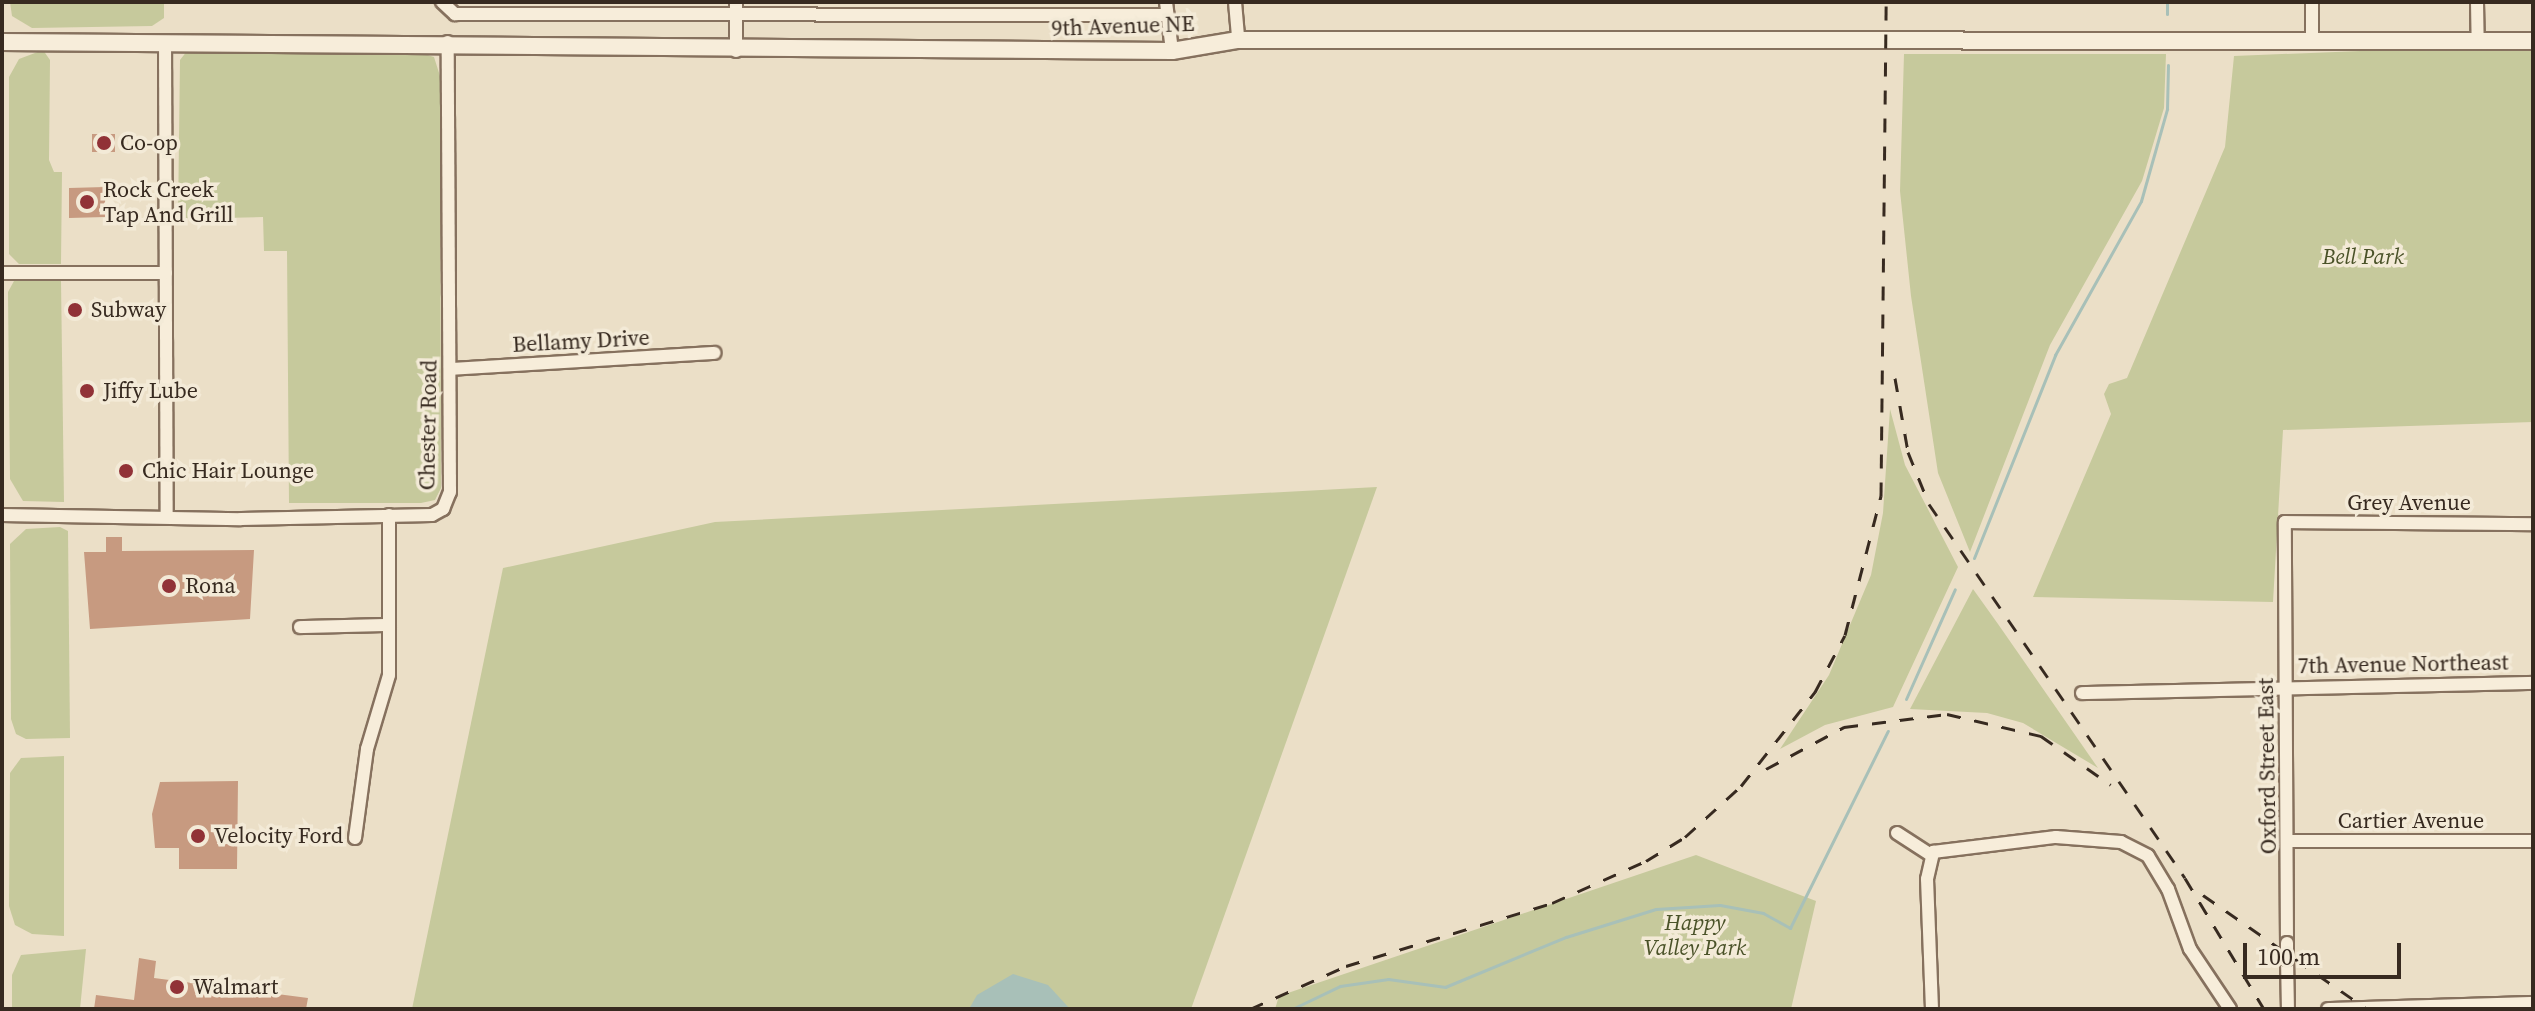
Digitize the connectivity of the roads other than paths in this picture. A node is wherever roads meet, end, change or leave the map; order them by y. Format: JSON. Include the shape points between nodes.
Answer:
{"nodes":[{"id":1,"x":442,"y":2,"type":"edge"},
{"id":2,"x":1235,"y":2,"type":"edge"},
{"id":3,"x":2312,"y":2,"type":"edge"},
{"id":4,"x":2477,"y":2,"type":"edge"},
{"id":5,"x":736,"y":8,"type":"edge"},
{"id":6,"x":1166,"y":9,"type":"edge"},
{"id":7,"x":1238,"y":40,"type":"junction"},
{"id":8,"x":2478,"y":41,"type":"junction"},
{"id":9,"x":2533,"y":41,"type":"edge"},
{"id":10,"x":2,"y":42,"type":"edge"},
{"id":11,"x":165,"y":42,"type":"junction"},
{"id":12,"x":448,"y":42,"type":"junction"},
{"id":13,"x":2312,"y":42,"type":"junction"},
{"id":14,"x":736,"y":51,"type":"junction"},
{"id":15,"x":1172,"y":51,"type":"junction"},
{"id":16,"x":2,"y":273,"type":"edge"},
{"id":17,"x":166,"y":273,"type":"junction"},
{"id":18,"x":715,"y":353,"type":"dead end"},
{"id":19,"x":450,"y":369,"type":"junction"},
{"id":20,"x":2,"y":515,"type":"edge"},
{"id":21,"x":167,"y":515,"type":"junction"},
{"id":22,"x":389,"y":515,"type":"junction"},
{"id":23,"x":2285,"y":522,"type":"joint"},
{"id":24,"x":2533,"y":524,"type":"edge"},
{"id":25,"x":389,"y":625,"type":"junction"},
{"id":26,"x":300,"y":627,"type":"dead end"},
{"id":27,"x":2533,"y":683,"type":"edge"},
{"id":28,"x":2286,"y":686,"type":"junction"},
{"id":29,"x":2082,"y":693,"type":"dead end"},
{"id":30,"x":1897,"y":833,"type":"dead end"},
{"id":31,"x":355,"y":838,"type":"dead end"},
{"id":32,"x":2289,"y":841,"type":"junction"},
{"id":33,"x":2533,"y":841,"type":"edge"},
{"id":34,"x":1931,"y":855,"type":"junction"},
{"id":35,"x":2533,"y":1003,"type":"edge"},
{"id":36,"x":1932,"y":1009,"type":"edge"},
{"id":37,"x":2230,"y":1009,"type":"edge"},
{"id":38,"x":2288,"y":1009,"type":"edge"},
{"id":39,"x":2328,"y":1009,"type":"edge"}],
"edges":[{"from":1,"to":5,"type":"street","via":[[455,14]]},
{"from":2,"to":7,"type":"street"},
{"from":3,"to":13,"type":"street"},
{"from":4,"to":8,"type":"street"},
{"from":5,"to":6,"type":"street"},
{"from":5,"to":14,"type":"street"},
{"from":6,"to":15,"type":"street"},
{"from":7,"to":13,"type":"street","name":"9th Avenue NE"},
{"from":7,"to":15,"type":"street","name":"9th Avenue NE"},
{"from":8,"to":9,"type":"street","name":"9th Avenue NE"},
{"from":8,"to":13,"type":"street","name":"9th Avenue NE"},
{"from":10,"to":11,"type":"street","name":"9th Avenue NE"},
{"from":11,"to":12,"type":"street","name":"9th Avenue NE"},
{"from":11,"to":17,"type":"street"},
{"from":12,"to":14,"type":"street","name":"9th Avenue NE"},
{"from":12,"to":19,"type":"street","name":"Chester Road"},
{"from":14,"to":15,"type":"street","name":"9th Avenue NE"},
{"from":16,"to":17,"type":"street"},
{"from":17,"to":21,"type":"street"},
{"from":18,"to":19,"type":"street","name":"Bellamy Drive"},
{"from":19,"to":22,"type":"street","name":"Chester Road","via":[[450,492],[443,509],[432,515]]},
{"from":20,"to":21,"type":"street","name":"Chester Road"},
{"from":21,"to":22,"type":"street","name":"Chester Road"},
{"from":22,"to":25,"type":"street"},
{"from":23,"to":24,"type":"street","name":"Grey Avenue"},
{"from":23,"to":28,"type":"street","name":"Oxford Street East"},
{"from":25,"to":26,"type":"street"},
{"from":25,"to":31,"type":"street","via":[[387,687],[367,749]]},
{"from":27,"to":28,"type":"street","name":"7th Avenue Northeast"},
{"from":28,"to":29,"type":"street","name":"7th Avenue Northeast"},
{"from":28,"to":32,"type":"street","name":"Oxford Street East"},
{"from":30,"to":34,"type":"street"},
{"from":32,"to":33,"type":"street","name":"Cartier Avenue"},
{"from":32,"to":38,"type":"street","name":"Oxford Street East","bridge":true},
{"from":34,"to":36,"type":"street"},
{"from":34,"to":37,"type":"street","via":[[2056,837],[2135,847],[2163,880],[2190,949]]},
{"from":35,"to":39,"type":"street"}]}
